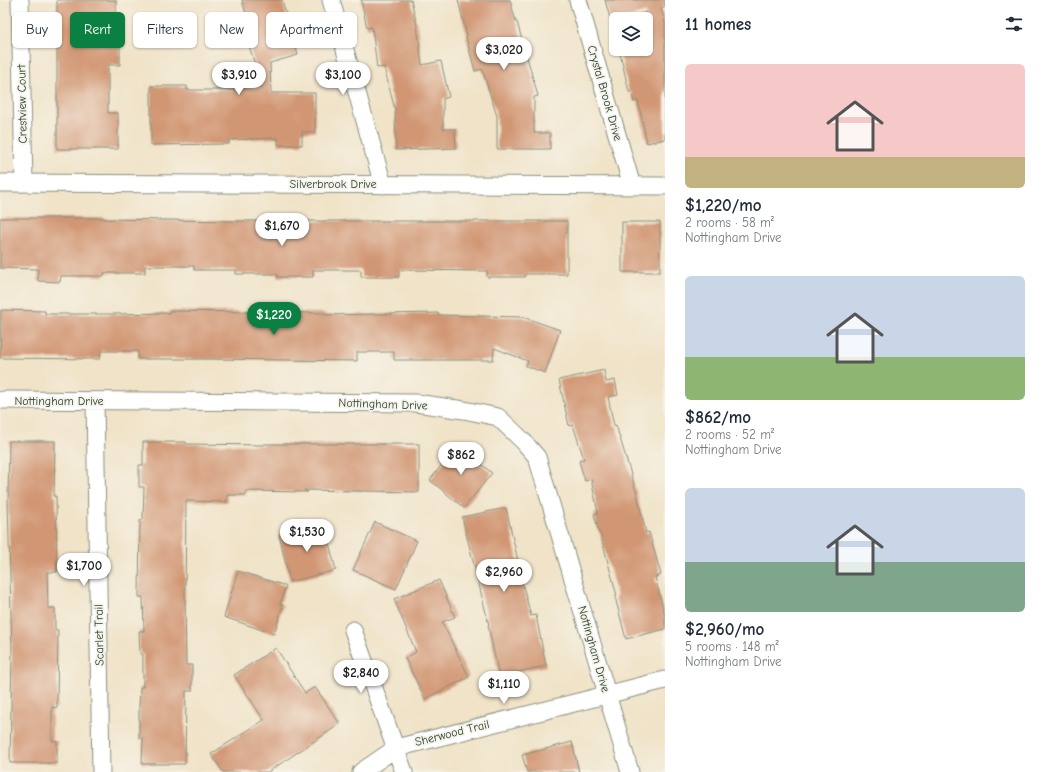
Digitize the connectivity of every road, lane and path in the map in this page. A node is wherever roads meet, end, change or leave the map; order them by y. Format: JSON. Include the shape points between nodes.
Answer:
{"nodes":[{"id":1,"x":20,"y":0,"type":"edge"},
{"id":2,"x":331,"y":0,"type":"edge"},
{"id":3,"x":578,"y":0,"type":"edge"},
{"id":4,"x":0,"y":183,"type":"edge"},
{"id":5,"x":24,"y":183,"type":"junction"},
{"id":6,"x":383,"y":184,"type":"junction"},
{"id":7,"x":632,"y":186,"type":"junction"},
{"id":8,"x":665,"y":186,"type":"edge"},
{"id":9,"x":3,"y":400,"type":"dead end"},
{"id":10,"x":95,"y":401,"type":"junction"},
{"id":11,"x":353,"y":630,"type":"dead end"},
{"id":12,"x":665,"y":680,"type":"edge"},
{"id":13,"x":607,"y":694,"type":"junction"},
{"id":14,"x":396,"y":748,"type":"junction"},
{"id":15,"x":101,"y":772,"type":"edge"},
{"id":16,"x":361,"y":772,"type":"edge"},
{"id":17,"x":404,"y":772,"type":"edge"},
{"id":18,"x":630,"y":772,"type":"edge"}],
"edges":[{"from":1,"to":5,"type":"street","name":"Crestview Court"},
{"from":2,"to":6,"type":"street"},
{"from":3,"to":7,"type":"street","name":"Crystal Brook Drive"},
{"from":4,"to":5,"type":"street","name":"Silverbrook Drive"},
{"from":5,"to":6,"type":"street","name":"Silverbrook Drive"},
{"from":6,"to":7,"type":"street","name":"Silverbrook Drive"},
{"from":7,"to":8,"type":"street","name":"Silverbrook Drive"},
{"from":9,"to":10,"type":"street","name":"Nottingham Drive"},
{"from":10,"to":13,"type":"street","name":"Nottingham Drive","via":[[416,403],[498,417],[537,457]]},
{"from":10,"to":15,"type":"street","name":"Scarlet Trail"},
{"from":11,"to":14,"type":"street"},
{"from":12,"to":13,"type":"street","name":"Sherwood Trail"},
{"from":13,"to":14,"type":"street","name":"Sherwood Trail"},
{"from":13,"to":18,"type":"street","name":"Nottingham Drive"},
{"from":14,"to":16,"type":"street","name":"Sherwood Trail"},
{"from":14,"to":17,"type":"street"}]}
